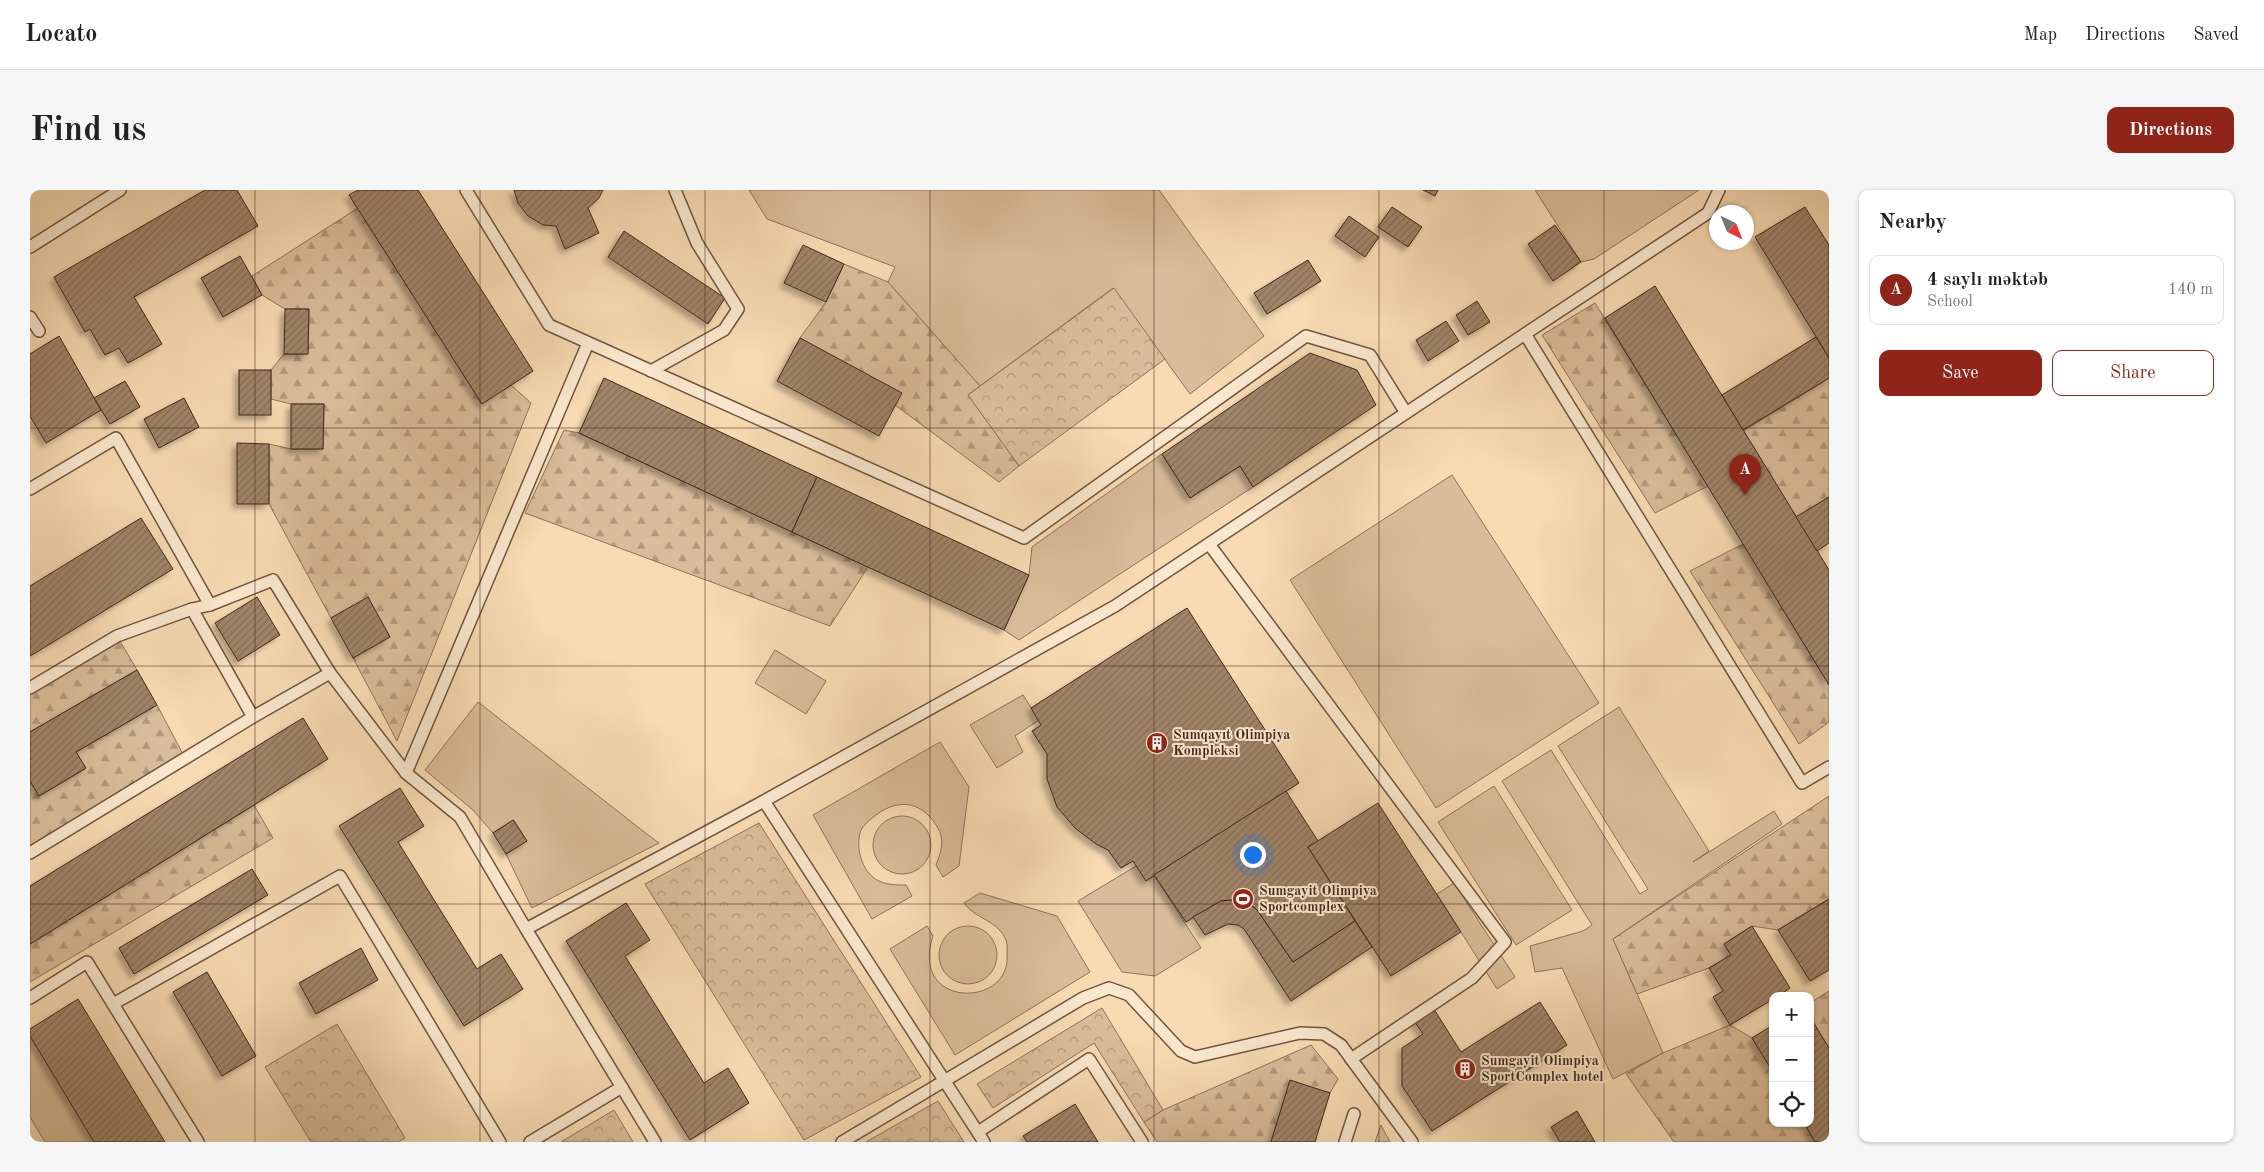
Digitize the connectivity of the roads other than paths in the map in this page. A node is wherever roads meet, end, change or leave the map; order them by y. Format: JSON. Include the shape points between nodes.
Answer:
{"nodes":[{"id":1,"x":120,"y":190,"type":"edge"},
{"id":2,"x":466,"y":190,"type":"edge"},
{"id":3,"x":675,"y":190,"type":"edge"},
{"id":4,"x":1719,"y":190,"type":"edge"},
{"id":5,"x":30,"y":247,"type":"edge"},
{"id":6,"x":30,"y":317,"type":"edge"},
{"id":7,"x":39,"y":331,"type":"dead end"},
{"id":8,"x":1525,"y":334,"type":"junction"},
{"id":9,"x":588,"y":343,"type":"junction"},
{"id":10,"x":650,"y":371,"type":"junction"},
{"id":11,"x":1406,"y":412,"type":"junction"},
{"id":12,"x":30,"y":490,"type":"edge"},
{"id":13,"x":1209,"y":544,"type":"junction"},
{"id":14,"x":210,"y":605,"type":"junction"},
{"id":15,"x":192,"y":609,"type":"junction"},
{"id":16,"x":330,"y":672,"type":"junction"},
{"id":17,"x":30,"y":688,"type":"edge"},
{"id":18,"x":253,"y":716,"type":"junction"},
{"id":19,"x":1829,"y":767,"type":"edge"},
{"id":20,"x":406,"y":773,"type":"junction"},
{"id":21,"x":764,"y":801,"type":"junction"},
{"id":22,"x":30,"y":853,"type":"edge"},
{"id":23,"x":526,"y":930,"type":"junction"},
{"id":24,"x":30,"y":998,"type":"edge"},
{"id":25,"x":113,"y":1004,"type":"junction"},
{"id":26,"x":1351,"y":1059,"type":"junction"},
{"id":27,"x":945,"y":1082,"type":"junction"},
{"id":28,"x":622,"y":1087,"type":"junction"},
{"id":29,"x":1354,"y":1114,"type":"dead end"},
{"id":30,"x":978,"y":1132,"type":"junction"},
{"id":31,"x":198,"y":1142,"type":"edge"},
{"id":32,"x":500,"y":1142,"type":"edge"},
{"id":33,"x":530,"y":1142,"type":"edge"},
{"id":34,"x":655,"y":1142,"type":"edge"},
{"id":35,"x":842,"y":1142,"type":"edge"},
{"id":36,"x":984,"y":1142,"type":"edge"},
{"id":37,"x":1142,"y":1142,"type":"edge"},
{"id":38,"x":1345,"y":1142,"type":"edge"},
{"id":39,"x":1412,"y":1142,"type":"edge"}],
"edges":[{"from":1,"to":5,"type":"lane"},
{"from":2,"to":9,"type":"lane","via":[[549,325]]},
{"from":3,"to":10,"type":"lane","via":[[697,243],[738,309],[724,330]]},
{"from":4,"to":8,"type":"lane","via":[[1708,213]]},
{"from":6,"to":7,"type":"lane"},
{"from":8,"to":11,"type":"lane"},
{"from":8,"to":19,"type":"lane","via":[[1802,783]]},
{"from":9,"to":10,"type":"lane"},
{"from":9,"to":20,"type":"lane"},
{"from":10,"to":11,"type":"lane","via":[[1024,538],[1306,336],[1370,355]]},
{"from":11,"to":13,"type":"lane"},
{"from":12,"to":14,"type":"lane","via":[[116,438]]},
{"from":13,"to":21,"type":"lane","via":[[1116,606]]},
{"from":13,"to":26,"type":"lane","via":[[1505,942],[1472,978]]},
{"from":14,"to":15,"type":"lane"},
{"from":14,"to":16,"type":"lane","via":[[273,580]]},
{"from":15,"to":17,"type":"lane","via":[[117,636]]},
{"from":15,"to":18,"type":"lane"},
{"from":16,"to":18,"type":"lane"},
{"from":16,"to":20,"type":"lane"},
{"from":18,"to":22,"type":"lane"},
{"from":20,"to":23,"type":"lane","via":[[460,817]]},
{"from":21,"to":23,"type":"lane"},
{"from":21,"to":27,"type":"lane"},
{"from":23,"to":28,"type":"lane"},
{"from":24,"to":25,"type":"lane","via":[[87,962]]},
{"from":25,"to":31,"type":"lane"},
{"from":25,"to":32,"type":"lane","via":[[340,876]]},
{"from":26,"to":27,"type":"lane","via":[[1341,1045],[1324,1034],[1300,1033],[1195,1057],[1181,1051],[1129,995],[1108,988],[1083,998]]},
{"from":26,"to":39,"type":"lane"},
{"from":27,"to":30,"type":"lane"},
{"from":27,"to":35,"type":"lane"},
{"from":28,"to":33,"type":"lane"},
{"from":28,"to":34,"type":"lane"},
{"from":29,"to":38,"type":"lane"},
{"from":30,"to":36,"type":"lane"},
{"from":30,"to":37,"type":"lane","via":[[1089,1059]]}]}
